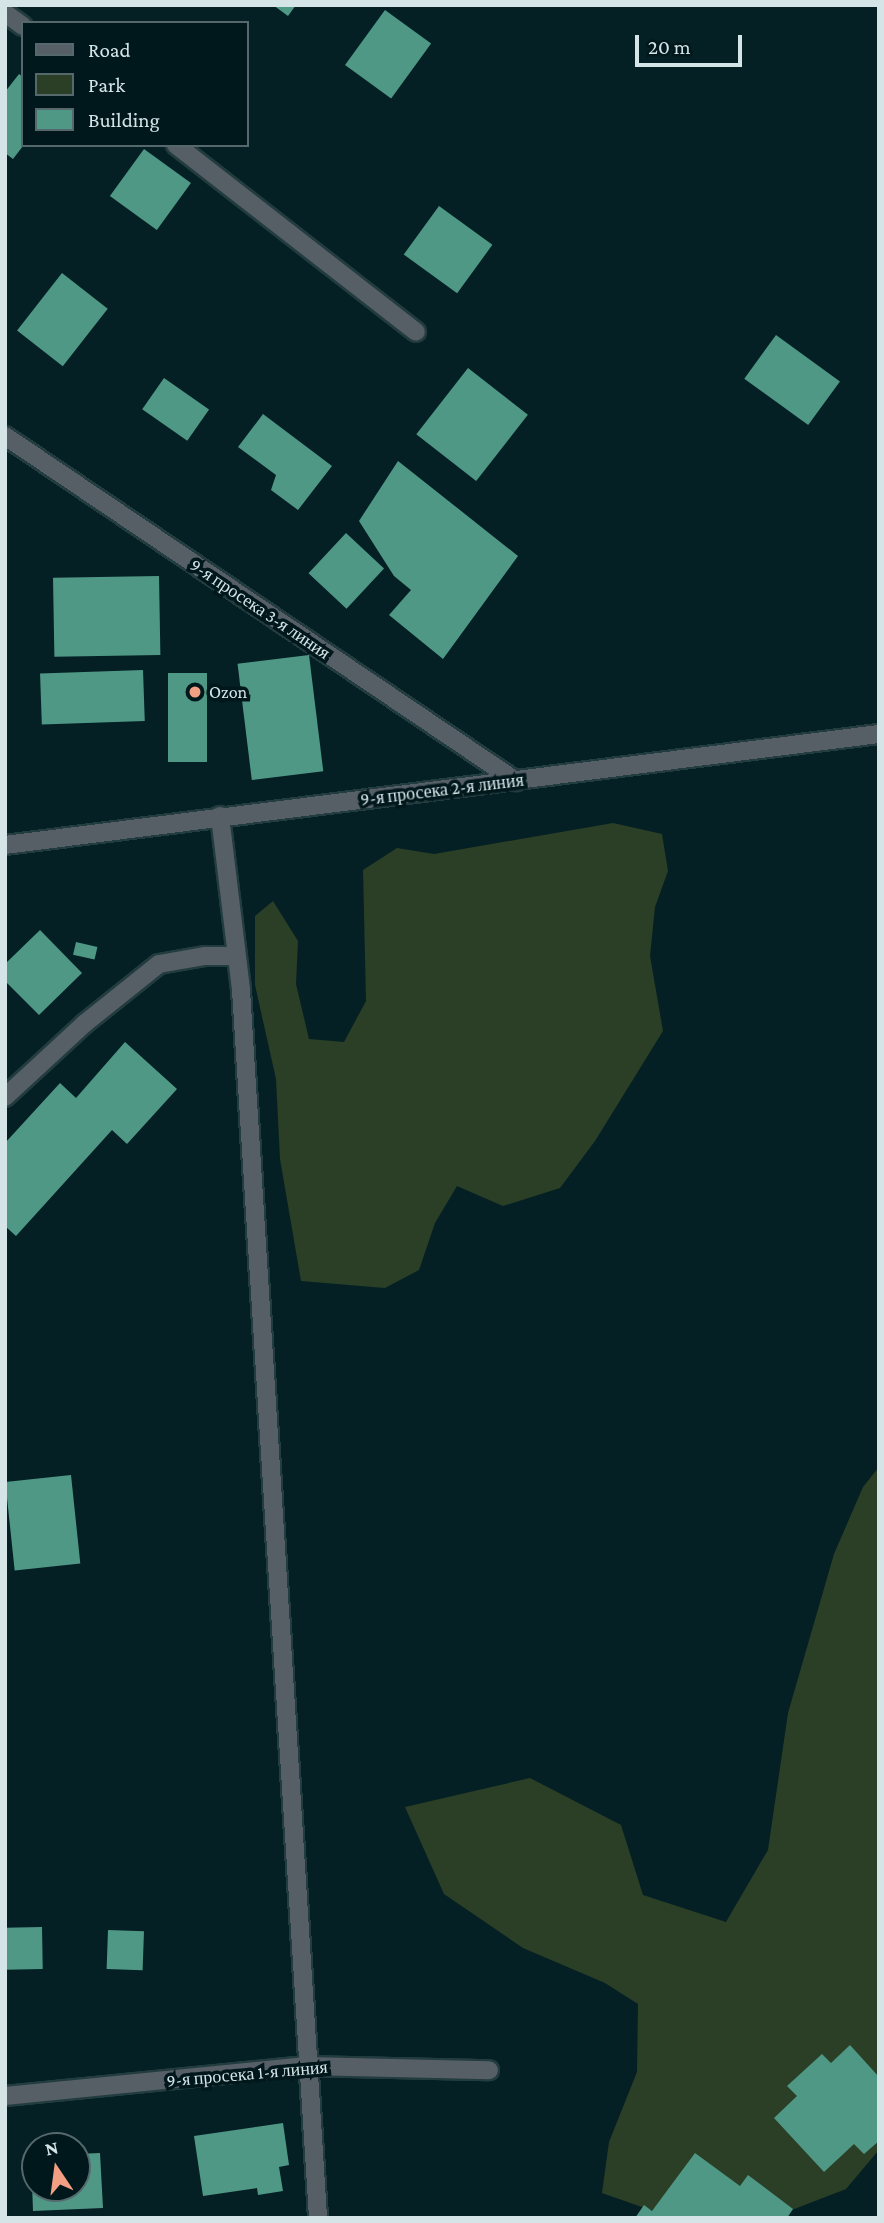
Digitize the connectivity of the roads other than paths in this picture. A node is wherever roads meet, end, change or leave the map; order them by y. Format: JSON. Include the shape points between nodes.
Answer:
{"nodes":[{"id":1,"x":5,"y":13,"type":"edge"},
{"id":2,"x":21,"y":25,"type":"edge"},
{"id":3,"x":179,"y":147,"type":"edge"},
{"id":4,"x":416,"y":332,"type":"dead end"},
{"id":5,"x":5,"y":436,"type":"edge"},
{"id":6,"x":879,"y":734,"type":"edge"},
{"id":7,"x":516,"y":781,"type":"junction"},
{"id":8,"x":220,"y":816,"type":"junction"},
{"id":9,"x":5,"y":845,"type":"edge"},
{"id":10,"x":236,"y":956,"type":"junction"},
{"id":11,"x":5,"y":1097,"type":"edge"},
{"id":12,"x":307,"y":2066,"type":"junction"},
{"id":13,"x":489,"y":2070,"type":"dead end"},
{"id":14,"x":5,"y":2096,"type":"edge"},
{"id":15,"x":318,"y":2218,"type":"edge"}],
"edges":[{"from":1,"to":2,"type":"street"},
{"from":3,"to":4,"type":"street"},
{"from":5,"to":7,"type":"street","name":"9-я просека 3-я линия"},
{"from":6,"to":7,"type":"street","name":"9-я просека 2-я линия"},
{"from":7,"to":8,"type":"street","name":"9-я просека 2-я линия"},
{"from":8,"to":9,"type":"street","name":"9-я просека 2-я линия"},
{"from":8,"to":10,"type":"street"},
{"from":10,"to":11,"type":"street","via":[[159,964],[84,1024]]},
{"from":10,"to":12,"type":"street","via":[[281,1575]]},
{"from":12,"to":13,"type":"street","name":"9-я просека 1-я линия"},
{"from":12,"to":14,"type":"street","name":"9-я просека 1-я линия"},
{"from":12,"to":15,"type":"street"}]}
